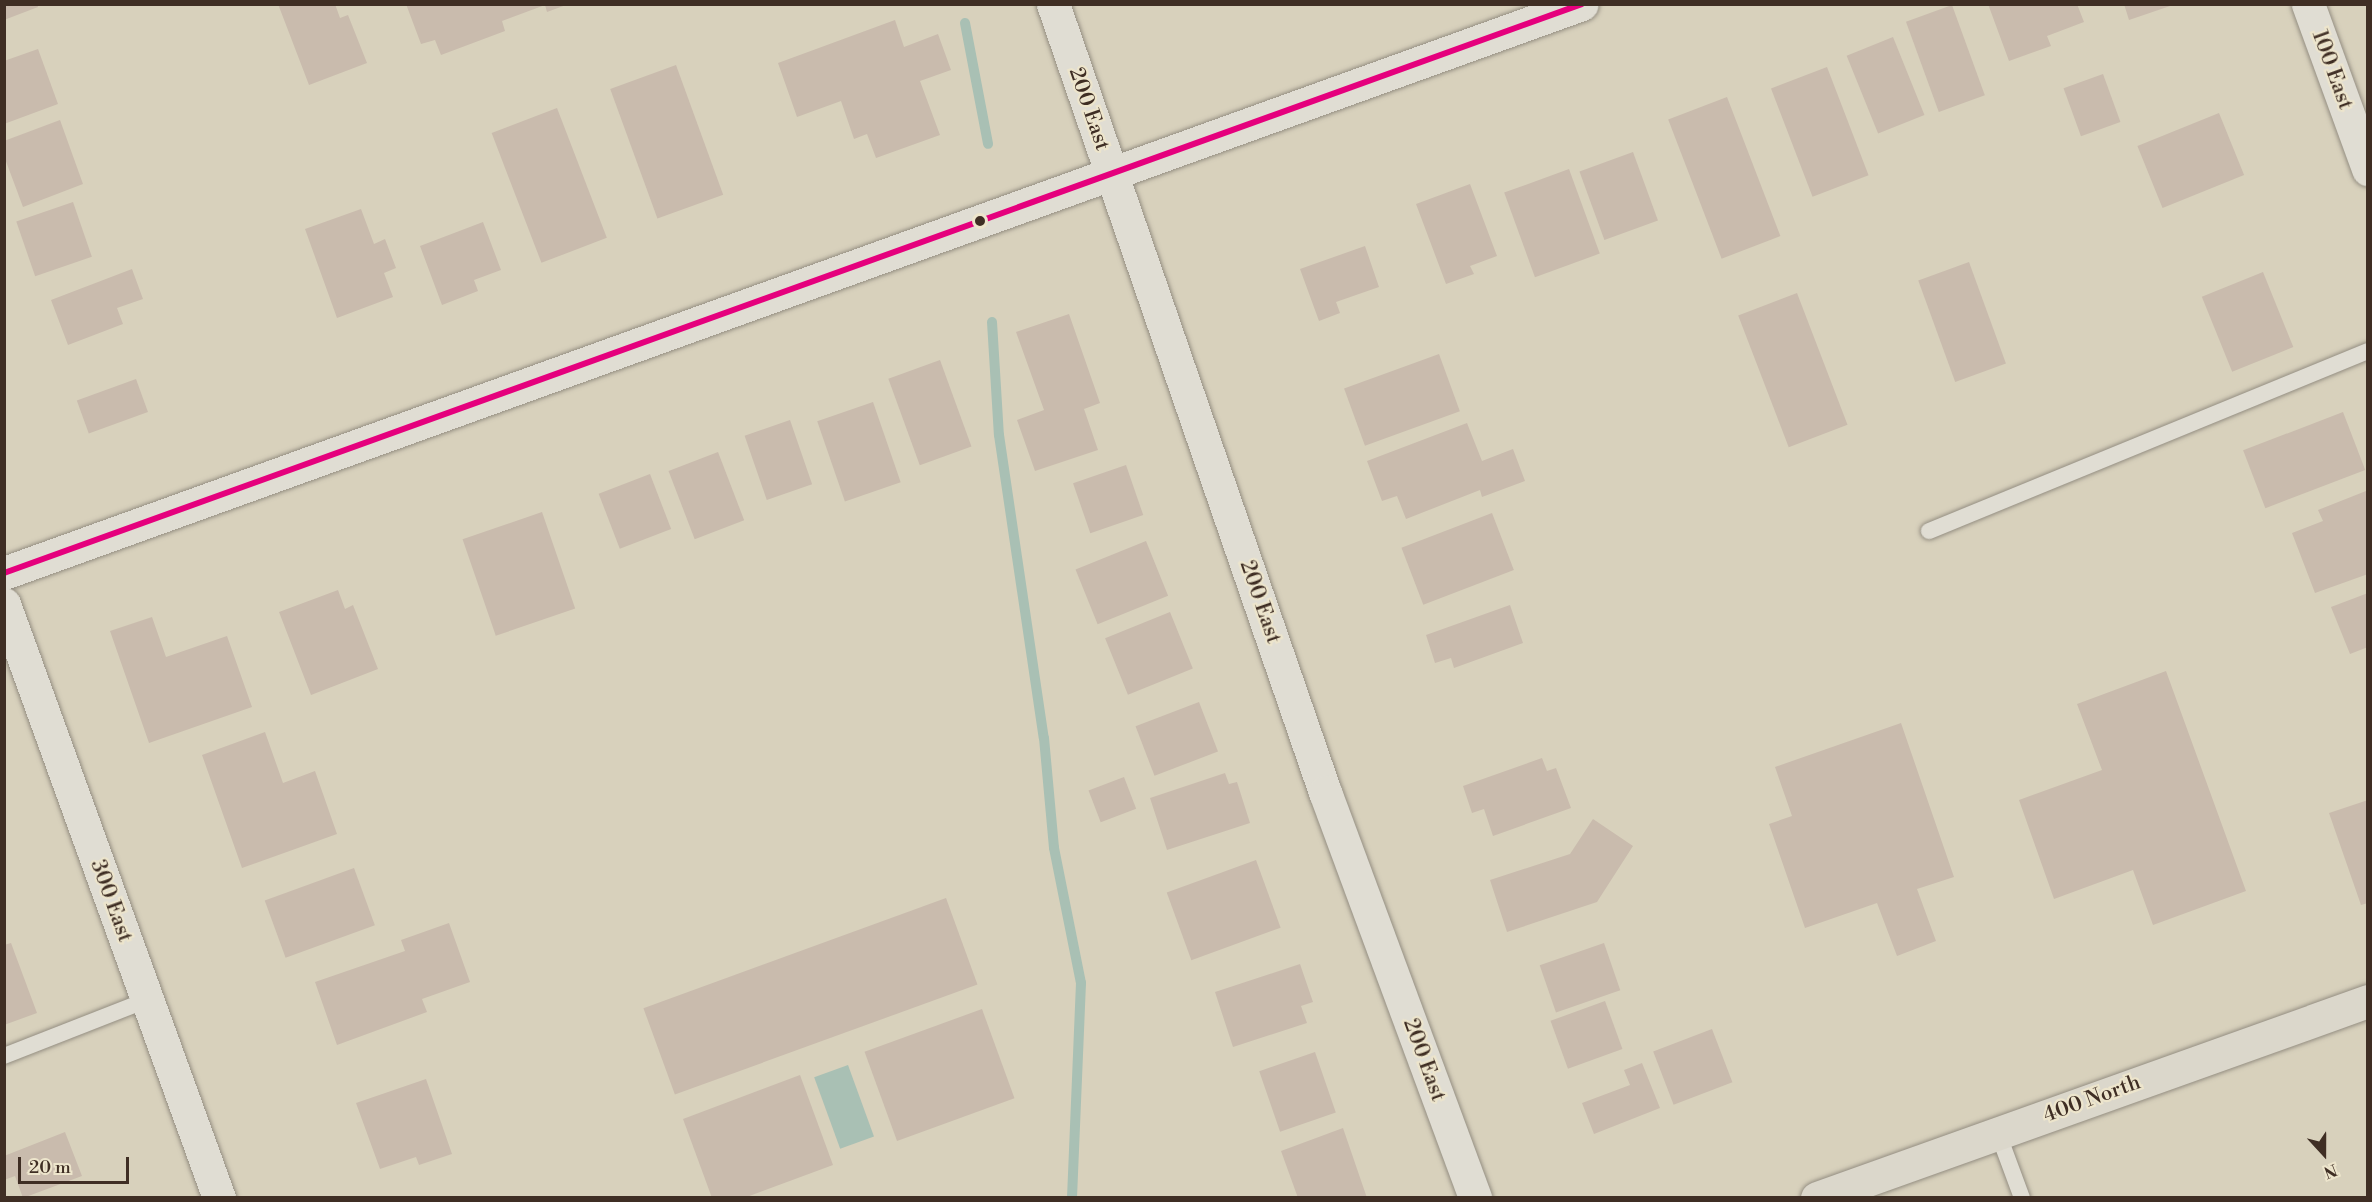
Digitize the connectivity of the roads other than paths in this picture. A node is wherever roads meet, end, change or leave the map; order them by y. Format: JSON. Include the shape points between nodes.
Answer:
{"nodes":[{"id":1,"x":1053,"y":4,"type":"edge"},
{"id":2,"x":1582,"y":4,"type":"edge"},
{"id":3,"x":2308,"y":4,"type":"edge"},
{"id":4,"x":2367,"y":169,"type":"edge"},
{"id":5,"x":1111,"y":172,"type":"junction"},
{"id":6,"x":2367,"y":351,"type":"edge"},
{"id":7,"x":1929,"y":531,"type":"dead end"},
{"id":8,"x":4,"y":573,"type":"edge"},
{"id":9,"x":4,"y":604,"type":"edge"},
{"id":10,"x":147,"y":1000,"type":"junction"},
{"id":11,"x":2367,"y":1001,"type":"edge"},
{"id":12,"x":4,"y":1056,"type":"edge"},
{"id":13,"x":1998,"y":1133,"type":"junction"},
{"id":14,"x":219,"y":1197,"type":"edge"},
{"id":15,"x":1475,"y":1197,"type":"edge"},
{"id":16,"x":1817,"y":1197,"type":"edge"},
{"id":17,"x":2022,"y":1197,"type":"edge"}],
"edges":[{"from":1,"to":5,"type":"street","name":"200 East"},
{"from":2,"to":5,"type":"street"},
{"from":3,"to":4,"type":"street","name":"100 East"},
{"from":5,"to":8,"type":"street"},
{"from":5,"to":15,"type":"street","name":"200 East","via":[[1325,792]]},
{"from":6,"to":7,"type":"lane"},
{"from":9,"to":10,"type":"street","name":"300 East"},
{"from":10,"to":12,"type":"lane"},
{"from":10,"to":14,"type":"street","name":"300 East"},
{"from":11,"to":13,"type":"main road","name":"400 North"},
{"from":13,"to":16,"type":"main road","name":"400 North"},
{"from":13,"to":17,"type":"lane"}]}
